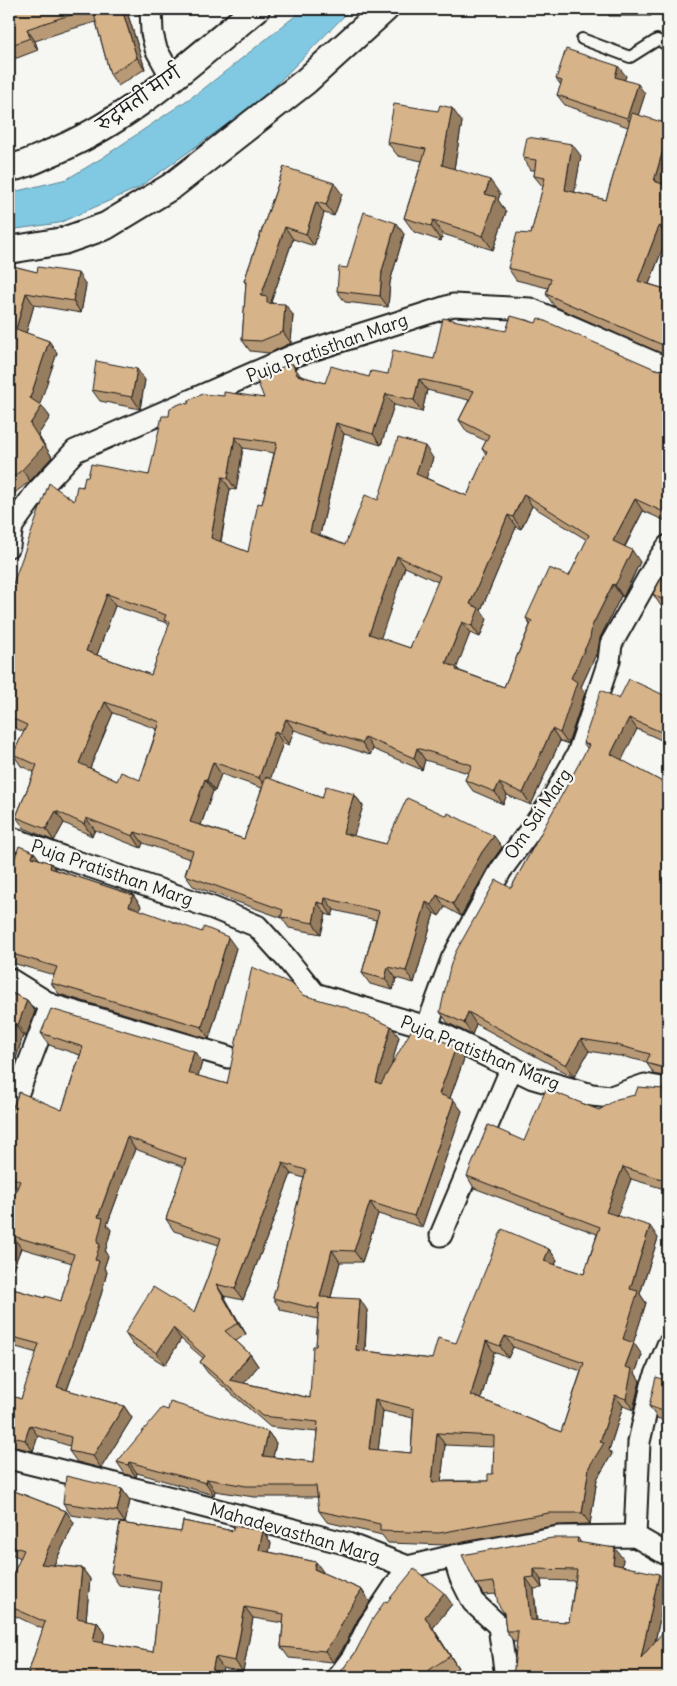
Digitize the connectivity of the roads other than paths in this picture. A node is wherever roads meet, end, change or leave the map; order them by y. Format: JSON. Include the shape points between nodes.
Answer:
{"nodes":[{"id":1,"x":151,"y":9,"type":"edge"},
{"id":2,"x":256,"y":9,"type":"edge"},
{"id":3,"x":385,"y":9,"type":"edge"},
{"id":4,"x":582,"y":39,"type":"dead end"},
{"id":5,"x":668,"y":45,"type":"edge"},
{"id":6,"x":172,"y":78,"type":"junction"},
{"id":7,"x":9,"y":168,"type":"edge"},
{"id":8,"x":9,"y":250,"type":"edge"},
{"id":9,"x":668,"y":369,"type":"edge"},
{"id":10,"x":9,"y":546,"type":"edge"},
{"id":11,"x":668,"y":546,"type":"edge"},
{"id":12,"x":9,"y":837,"type":"edge"},
{"id":13,"x":9,"y":979,"type":"edge"},
{"id":14,"x":51,"y":1005,"type":"junction"},
{"id":15,"x":427,"y":1027,"type":"junction"},
{"id":16,"x":228,"y":1056,"type":"dead end"},
{"id":17,"x":512,"y":1067,"type":"junction"},
{"id":18,"x":668,"y":1089,"type":"edge"},
{"id":19,"x":9,"y":1116,"type":"edge"},
{"id":20,"x":441,"y":1235,"type":"dead end"},
{"id":21,"x":668,"y":1345,"type":"edge"},
{"id":22,"x":9,"y":1458,"type":"edge"},
{"id":23,"x":635,"y":1536,"type":"junction"},
{"id":24,"x":668,"y":1555,"type":"edge"},
{"id":25,"x":454,"y":1556,"type":"junction"},
{"id":26,"x":408,"y":1567,"type":"junction"},
{"id":27,"x":338,"y":1677,"type":"edge"},
{"id":28,"x":506,"y":1677,"type":"edge"}],
"edges":[{"from":1,"to":6,"type":"street","via":[[156,49]]},
{"from":2,"to":6,"type":"street","name":"रुद्रमती मार्ग"},
{"from":3,"to":8,"type":"street","via":[[306,81],[172,186],[106,226],[63,241]]},
{"from":4,"to":5,"type":"lane","via":[[630,57],[657,40]]},
{"from":6,"to":7,"type":"street","name":"रुद्रमती मार्ग","via":[[111,122],[66,147]]},
{"from":9,"to":10,"type":"street","name":"Puja Pratisthan Marg","via":[[530,309],[453,304],[293,356],[76,451],[35,494],[12,526]]},
{"from":11,"to":15,"type":"street","name":"Om Sai Marg","via":[[611,644],[609,661],[578,754],[549,805],[501,870],[452,959]]},
{"from":12,"to":15,"type":"street","name":"Puja Pratisthan Marg","via":[[214,908],[256,926],[315,994]]},
{"from":13,"to":14,"type":"street"},
{"from":14,"to":16,"type":"street"},
{"from":14,"to":19,"type":"street"},
{"from":15,"to":17,"type":"street","name":"Puja Pratisthan Marg"},
{"from":17,"to":18,"type":"street","name":"Puja Pratisthan Marg","via":[[533,1078],[592,1096],[611,1097],[645,1085]]},
{"from":17,"to":20,"type":"street"},
{"from":21,"to":23,"type":"street","via":[[652,1385],[639,1442]]},
{"from":22,"to":26,"type":"street","name":"Mahadevasthan Marg","via":[[348,1544]]},
{"from":23,"to":24,"type":"street"},
{"from":23,"to":25,"type":"street","via":[[559,1537]]},
{"from":25,"to":26,"type":"street"},
{"from":25,"to":28,"type":"street","via":[[473,1602],[499,1626]]},
{"from":26,"to":27,"type":"street"}]}
